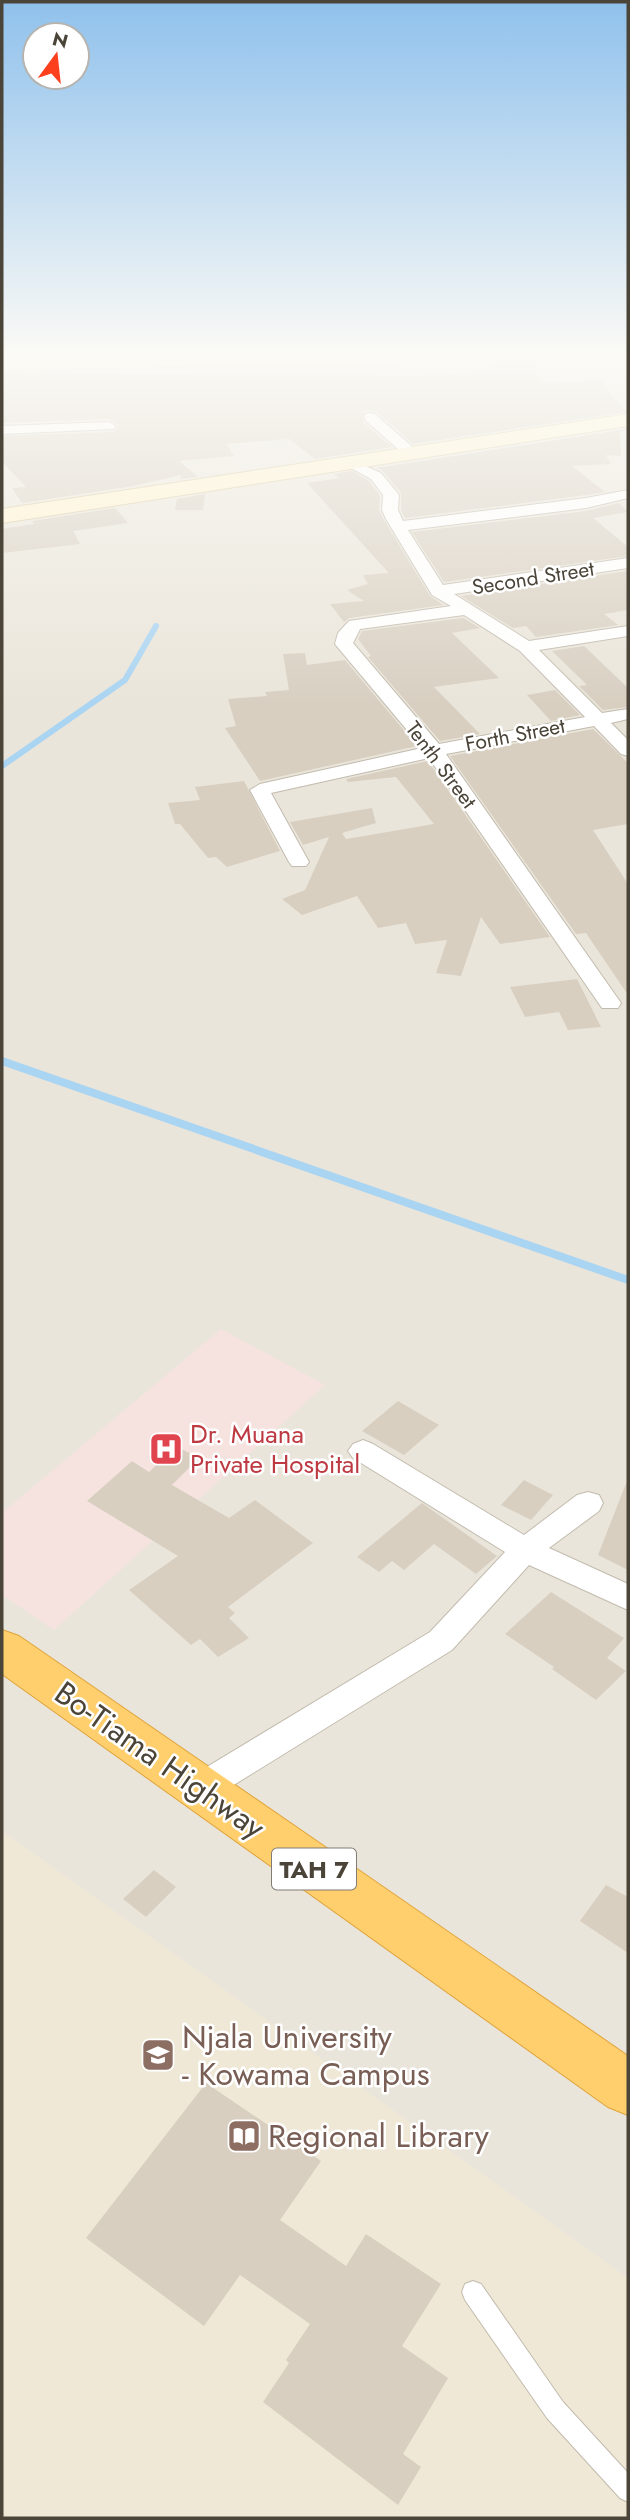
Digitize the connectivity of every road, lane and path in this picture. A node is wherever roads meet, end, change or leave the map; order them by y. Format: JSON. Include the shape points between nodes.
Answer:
{"nodes":[{"id":1,"x":299,"y":471,"type":"edge"},
{"id":2,"x":365,"y":471,"type":"edge"},
{"id":3,"x":628,"y":494,"type":"edge"},
{"id":4,"x":2,"y":516,"type":"edge"},
{"id":5,"x":400,"y":526,"type":"junction"},
{"id":6,"x":628,"y":563,"type":"edge"},
{"id":7,"x":438,"y":592,"type":"junction"},
{"id":8,"x":468,"y":609,"type":"junction"},
{"id":9,"x":628,"y":631,"type":"edge"},
{"id":10,"x":526,"y":647,"type":"junction"},
{"id":11,"x":628,"y":714,"type":"edge"},
{"id":12,"x":597,"y":720,"type":"junction"},
{"id":13,"x":628,"y":750,"type":"edge"},
{"id":14,"x":434,"y":751,"type":"junction"},
{"id":15,"x":299,"y":862,"type":"dead end"},
{"id":16,"x":610,"y":1003,"type":"dead end"},
{"id":17,"x":363,"y":1451,"type":"dead end"},
{"id":18,"x":588,"y":1503,"type":"dead end"},
{"id":19,"x":525,"y":1550,"type":"junction"},
{"id":20,"x":628,"y":1598,"type":"edge"},
{"id":21,"x":2,"y":1648,"type":"edge"},
{"id":22,"x":199,"y":1789,"type":"junction"},
{"id":23,"x":628,"y":2088,"type":"edge"},
{"id":24,"x":473,"y":2292,"type":"dead end"},
{"id":25,"x":628,"y":2490,"type":"edge"}],
"edges":[{"from":1,"to":4,"type":"street"},
{"from":2,"to":5,"type":"street","via":[[376,476],[391,495],[390,510]]},
{"from":3,"to":5,"type":"street"},
{"from":5,"to":7,"type":"street"},
{"from":6,"to":7,"type":"street","name":"Second Street"},
{"from":7,"to":8,"type":"street"},
{"from":8,"to":10,"type":"street"},
{"from":8,"to":14,"type":"street","name":"Tenth Street","via":[[355,625],[344,644]]},
{"from":9,"to":10,"type":"street"},
{"from":10,"to":12,"type":"street"},
{"from":11,"to":12,"type":"street","name":"Forth Street"},
{"from":12,"to":13,"type":"street"},
{"from":12,"to":14,"type":"street","name":"Forth Street"},
{"from":14,"to":15,"type":"street","name":"Forth Street","via":[[260,790]]},
{"from":14,"to":16,"type":"street","name":"Tenth Street"},
{"from":17,"to":19,"type":"street"},
{"from":18,"to":19,"type":"street"},
{"from":19,"to":20,"type":"street"},
{"from":19,"to":22,"type":"street","via":[[441,1641]]},
{"from":21,"to":22,"type":"highway","name":"Bo-Tiama Highway","number":"TAH 7"},
{"from":22,"to":23,"type":"highway","name":"Bo-Tiama Highway","number":"TAH 7"},
{"from":24,"to":25,"type":"lane","via":[[555,2410]]}]}
